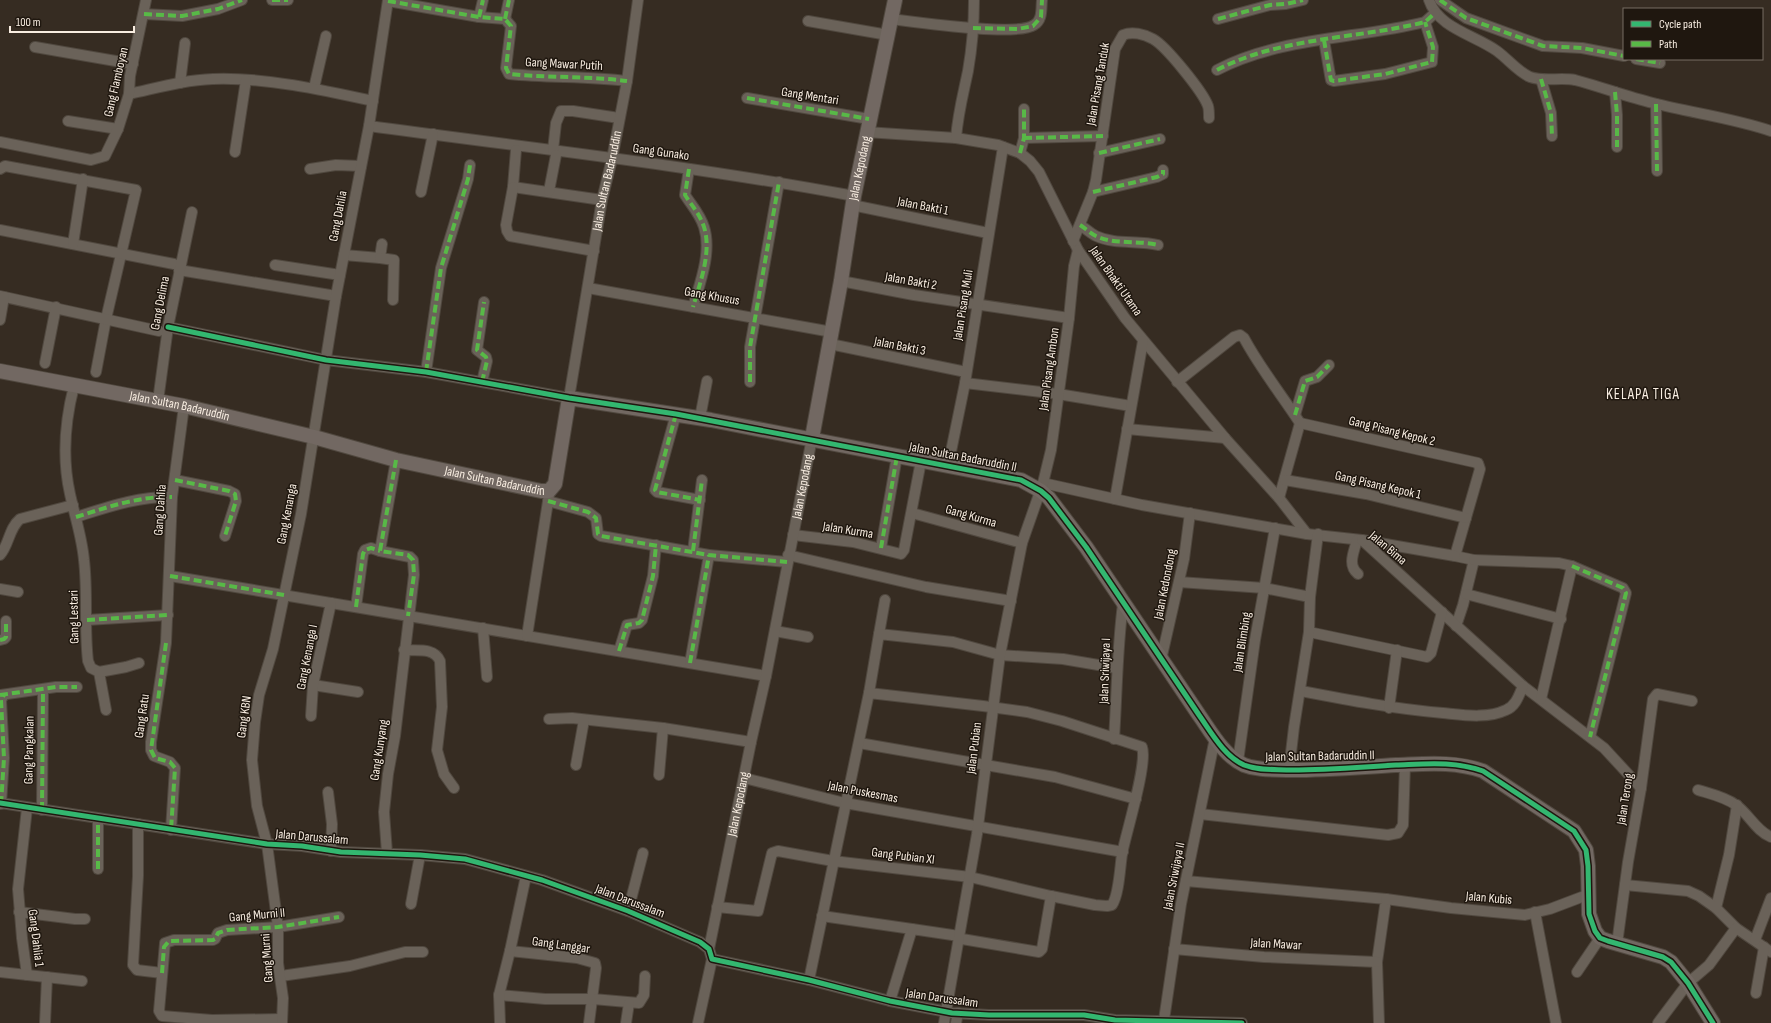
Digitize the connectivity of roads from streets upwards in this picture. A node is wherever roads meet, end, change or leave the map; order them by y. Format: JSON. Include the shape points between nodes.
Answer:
{"nodes":[{"id":1,"x":146,"y":0,"type":"edge"},
{"id":2,"x":242,"y":0,"type":"edge"},
{"id":3,"x":272,"y":0,"type":"edge"},
{"id":4,"x":288,"y":0,"type":"edge"},
{"id":5,"x":388,"y":0,"type":"edge"},
{"id":6,"x":483,"y":0,"type":"edge"},
{"id":7,"x":509,"y":0,"type":"edge"},
{"id":8,"x":638,"y":0,"type":"edge"},
{"id":9,"x":895,"y":0,"type":"edge"},
{"id":10,"x":974,"y":0,"type":"edge"},
{"id":11,"x":1042,"y":0,"type":"edge"},
{"id":12,"x":1304,"y":0,"type":"edge"},
{"id":13,"x":1428,"y":0,"type":"edge"},
{"id":14,"x":1440,"y":0,"type":"edge"},
{"id":15,"x":1435,"y":12,"type":"junction"},
{"id":16,"x":144,"y":14,"type":"junction"},
{"id":17,"x":479,"y":18,"type":"junction"},
{"id":18,"x":505,"y":19,"type":"junction"},
{"id":19,"x":891,"y":19,"type":"junction"},
{"id":20,"x":1218,"y":19,"type":"dead end"},
{"id":21,"x":808,"y":21,"type":"dead end"},
{"id":22,"x":1425,"y":22,"type":"junction"},
{"id":23,"x":973,"y":28,"type":"junction"},
{"id":24,"x":888,"y":35,"type":"junction"},
{"id":25,"x":326,"y":36,"type":"dead end"},
{"id":26,"x":1324,"y":40,"type":"junction"},
{"id":27,"x":185,"y":44,"type":"dead end"},
{"id":28,"x":35,"y":47,"type":"dead end"},
{"id":29,"x":1623,"y":56,"type":"edge"},
{"id":30,"x":1642,"y":60,"type":"edge"},
{"id":31,"x":1660,"y":63,"type":"dead end"},
{"id":32,"x":133,"y":64,"type":"junction"},
{"id":33,"x":1217,"y":70,"type":"dead end"},
{"id":34,"x":1541,"y":79,"type":"junction"},
{"id":35,"x":246,"y":80,"type":"junction"},
{"id":36,"x":627,"y":81,"type":"junction"},
{"id":37,"x":180,"y":82,"type":"junction"},
{"id":38,"x":314,"y":88,"type":"junction"},
{"id":39,"x":1615,"y":92,"type":"junction"},
{"id":40,"x":129,"y":94,"type":"junction"},
{"id":41,"x":747,"y":98,"type":"dead end"},
{"id":42,"x":373,"y":101,"type":"junction"},
{"id":43,"x":1656,"y":104,"type":"junction"},
{"id":44,"x":1024,"y":109,"type":"dead end"},
{"id":45,"x":619,"y":118,"type":"junction"},
{"id":46,"x":1209,"y":118,"type":"dead end"},
{"id":47,"x":68,"y":121,"type":"dead end"},
{"id":48,"x":868,"y":125,"type":"junction"},
{"id":49,"x":369,"y":126,"type":"junction"},
{"id":50,"x":118,"y":129,"type":"junction"},
{"id":51,"x":1771,"y":132,"type":"edge"},
{"id":52,"x":433,"y":134,"type":"junction"},
{"id":53,"x":1103,"y":136,"type":"junction"},
{"id":54,"x":1552,"y":136,"type":"dead end"},
{"id":55,"x":956,"y":138,"type":"junction"},
{"id":56,"x":1024,"y":138,"type":"junction"},
{"id":57,"x":1160,"y":139,"type":"dead end"},
{"id":58,"x":0,"y":142,"type":"edge"},
{"id":59,"x":1003,"y":147,"type":"junction"},
{"id":60,"x":1617,"y":147,"type":"dead end"},
{"id":61,"x":516,"y":150,"type":"dead end"},
{"id":62,"x":235,"y":152,"type":"dead end"},
{"id":63,"x":554,"y":153,"type":"junction"},
{"id":64,"x":1020,"y":153,"type":"junction"},
{"id":65,"x":1099,"y":153,"type":"junction"},
{"id":66,"x":612,"y":159,"type":"junction"},
{"id":67,"x":470,"y":165,"type":"dead end"},
{"id":68,"x":361,"y":166,"type":"junction"},
{"id":69,"x":310,"y":169,"type":"dead end"},
{"id":70,"x":689,"y":169,"type":"junction"},
{"id":71,"x":0,"y":170,"type":"edge"},
{"id":72,"x":1163,"y":170,"type":"dead end"},
{"id":73,"x":1657,"y":171,"type":"dead end"},
{"id":74,"x":84,"y":179,"type":"junction"},
{"id":75,"x":779,"y":182,"type":"junction"},
{"id":76,"x":513,"y":187,"type":"junction"},
{"id":77,"x":420,"y":192,"type":"dead end"},
{"id":78,"x":549,"y":192,"type":"junction"},
{"id":79,"x":1093,"y":192,"type":"junction"},
{"id":80,"x":602,"y":200,"type":"junction"},
{"id":81,"x":853,"y":201,"type":"junction"},
{"id":82,"x":192,"y":212,"type":"dead end"},
{"id":83,"x":1080,"y":225,"type":"junction"},
{"id":84,"x":0,"y":230,"type":"edge"},
{"id":85,"x":988,"y":233,"type":"junction"},
{"id":86,"x":73,"y":244,"type":"junction"},
{"id":87,"x":382,"y":244,"type":"dead end"},
{"id":88,"x":1158,"y":245,"type":"dead end"},
{"id":89,"x":1076,"y":246,"type":"junction"},
{"id":90,"x":594,"y":251,"type":"junction"},
{"id":91,"x":121,"y":253,"type":"junction"},
{"id":92,"x":344,"y":255,"type":"junction"},
{"id":93,"x":380,"y":258,"type":"junction"},
{"id":94,"x":275,"y":266,"type":"dead end"},
{"id":95,"x":177,"y":267,"type":"junction"},
{"id":96,"x":340,"y":274,"type":"junction"},
{"id":97,"x":841,"y":281,"type":"junction"},
{"id":98,"x":588,"y":288,"type":"junction"},
{"id":99,"x":336,"y":296,"type":"junction"},
{"id":100,"x":2,"y":297,"type":"edge"},
{"id":101,"x":392,"y":300,"type":"dead end"},
{"id":102,"x":484,"y":302,"type":"dead end"},
{"id":103,"x":976,"y":305,"type":"junction"},
{"id":104,"x":694,"y":306,"type":"junction"},
{"id":105,"x":56,"y":308,"type":"junction"},
{"id":106,"x":754,"y":317,"type":"junction"},
{"id":107,"x":1069,"y":318,"type":"junction"},
{"id":108,"x":106,"y":319,"type":"junction"},
{"id":109,"x":0,"y":320,"type":"edge"},
{"id":110,"x":164,"y":329,"type":"junction"},
{"id":111,"x":831,"y":338,"type":"junction"},
{"id":112,"x":1143,"y":341,"type":"junction"},
{"id":113,"x":326,"y":360,"type":"junction"},
{"id":114,"x":45,"y":363,"type":"dead end"},
{"id":115,"x":1329,"y":365,"type":"dead end"},
{"id":116,"x":0,"y":371,"type":"edge"},
{"id":117,"x":96,"y":372,"type":"dead end"},
{"id":118,"x":426,"y":372,"type":"junction"},
{"id":119,"x":966,"y":372,"type":"junction"},
{"id":120,"x":708,"y":381,"type":"dead end"},
{"id":121,"x":482,"y":382,"type":"junction"},
{"id":122,"x":750,"y":382,"type":"dead end"},
{"id":123,"x":1177,"y":382,"type":"junction"},
{"id":124,"x":965,"y":383,"type":"junction"},
{"id":125,"x":74,"y":386,"type":"junction"},
{"id":126,"x":1058,"y":394,"type":"junction"},
{"id":127,"x":568,"y":398,"type":"junction"},
{"id":128,"x":158,"y":401,"type":"junction"},
{"id":129,"x":184,"y":406,"type":"junction"},
{"id":130,"x":1131,"y":406,"type":"junction"},
{"id":131,"x":676,"y":414,"type":"junction"},
{"id":132,"x":700,"y":418,"type":"junction"},
{"id":133,"x":1297,"y":419,"type":"junction"},
{"id":134,"x":1127,"y":428,"type":"junction"},
{"id":135,"x":314,"y":437,"type":"junction"},
{"id":136,"x":812,"y":438,"type":"junction"},
{"id":137,"x":1225,"y":438,"type":"junction"},
{"id":138,"x":897,"y":456,"type":"junction"},
{"id":139,"x":396,"y":460,"type":"junction"},
{"id":140,"x":921,"y":460,"type":"junction"},
{"id":141,"x":948,"y":466,"type":"junction"},
{"id":142,"x":175,"y":480,"type":"junction"},
{"id":143,"x":702,"y":480,"type":"dead end"},
{"id":144,"x":1285,"y":480,"type":"junction"},
{"id":145,"x":1042,"y":487,"type":"junction"},
{"id":146,"x":549,"y":496,"type":"junction"},
{"id":147,"x":172,"y":497,"type":"junction"},
{"id":148,"x":1279,"y":498,"type":"junction"},
{"id":149,"x":1115,"y":499,"type":"junction"},
{"id":150,"x":700,"y":500,"type":"junction"},
{"id":151,"x":73,"y":505,"type":"junction"},
{"id":152,"x":912,"y":513,"type":"junction"},
{"id":153,"x":1190,"y":513,"type":"junction"},
{"id":154,"x":76,"y":517,"type":"junction"},
{"id":155,"x":1466,"y":518,"type":"junction"},
{"id":156,"x":1275,"y":528,"type":"junction"},
{"id":157,"x":1306,"y":534,"type":"junction"},
{"id":158,"x":1318,"y":534,"type":"junction"},
{"id":159,"x":792,"y":535,"type":"junction"},
{"id":160,"x":225,"y":536,"type":"dead end"},
{"id":161,"x":1360,"y":540,"type":"junction"},
{"id":162,"x":656,"y":544,"type":"junction"},
{"id":163,"x":1022,"y":544,"type":"junction"},
{"id":164,"x":881,"y":548,"type":"junction"},
{"id":165,"x":380,"y":551,"type":"junction"},
{"id":166,"x":693,"y":552,"type":"junction"},
{"id":167,"x":0,"y":555,"type":"edge"},
{"id":168,"x":709,"y":555,"type":"junction"},
{"id":169,"x":1455,"y":556,"type":"junction"},
{"id":170,"x":788,"y":559,"type":"junction"},
{"id":171,"x":1474,"y":560,"type":"junction"},
{"id":172,"x":1572,"y":566,"type":"junction"},
{"id":173,"x":1358,"y":574,"type":"dead end"},
{"id":174,"x":170,"y":576,"type":"junction"},
{"id":175,"x":1179,"y":582,"type":"junction"},
{"id":176,"x":1264,"y":588,"type":"junction"},
{"id":177,"x":0,"y":589,"type":"edge"},
{"id":178,"x":18,"y":592,"type":"dead end"},
{"id":179,"x":1466,"y":594,"type":"junction"},
{"id":180,"x":284,"y":595,"type":"junction"},
{"id":181,"x":1310,"y":596,"type":"junction"},
{"id":182,"x":885,"y":600,"type":"dead end"},
{"id":183,"x":1011,"y":601,"type":"junction"},
{"id":184,"x":331,"y":603,"type":"junction"},
{"id":185,"x":1122,"y":604,"type":"junction"},
{"id":186,"x":356,"y":607,"type":"junction"},
{"id":187,"x":1442,"y":612,"type":"junction"},
{"id":188,"x":168,"y":616,"type":"junction"},
{"id":189,"x":408,"y":616,"type":"junction"},
{"id":190,"x":1561,"y":619,"type":"junction"},
{"id":191,"x":87,"y":620,"type":"junction"},
{"id":192,"x":6,"y":621,"type":"dead end"},
{"id":193,"x":1456,"y":626,"type":"junction"},
{"id":194,"x":483,"y":628,"type":"junction"},
{"id":195,"x":775,"y":630,"type":"junction"},
{"id":196,"x":1309,"y":632,"type":"junction"},
{"id":197,"x":879,"y":634,"type":"junction"},
{"id":198,"x":527,"y":636,"type":"junction"},
{"id":199,"x":808,"y":637,"type":"dead end"},
{"id":200,"x":0,"y":640,"type":"edge"},
{"id":201,"x":404,"y":650,"type":"junction"},
{"id":202,"x":1397,"y":650,"type":"junction"},
{"id":203,"x":619,"y":651,"type":"junction"},
{"id":204,"x":1000,"y":655,"type":"junction"},
{"id":205,"x":1161,"y":660,"type":"junction"},
{"id":206,"x":139,"y":663,"type":"dead end"},
{"id":207,"x":690,"y":663,"type":"junction"},
{"id":208,"x":1116,"y":668,"type":"junction"},
{"id":209,"x":99,"y":672,"type":"junction"},
{"id":210,"x":766,"y":676,"type":"junction"},
{"id":211,"x":487,"y":677,"type":"dead end"},
{"id":212,"x":313,"y":685,"type":"junction"},
{"id":213,"x":1523,"y":686,"type":"junction"},
{"id":214,"x":77,"y":687,"type":"dead end"},
{"id":215,"x":43,"y":690,"type":"junction"},
{"id":216,"x":1301,"y":691,"type":"junction"},
{"id":217,"x":358,"y":692,"type":"dead end"},
{"id":218,"x":869,"y":693,"type":"junction"},
{"id":219,"x":2,"y":695,"type":"edge"},
{"id":220,"x":1541,"y":698,"type":"junction"},
{"id":221,"x":1692,"y":701,"type":"dead end"},
{"id":222,"x":992,"y":707,"type":"junction"},
{"id":223,"x":1389,"y":708,"type":"junction"},
{"id":224,"x":106,"y":710,"type":"dead end"},
{"id":225,"x":311,"y":716,"type":"dead end"},
{"id":226,"x":549,"y":719,"type":"dead end"},
{"id":227,"x":584,"y":720,"type":"junction"},
{"id":228,"x":663,"y":728,"type":"junction"},
{"id":229,"x":1590,"y":737,"type":"junction"},
{"id":230,"x":1215,"y":738,"type":"junction"},
{"id":231,"x":1114,"y":739,"type":"junction"},
{"id":232,"x":751,"y":742,"type":"junction"},
{"id":233,"x":859,"y":743,"type":"junction"},
{"id":234,"x":1238,"y":761,"type":"junction"},
{"id":235,"x":576,"y":765,"type":"dead end"},
{"id":236,"x":986,"y":765,"type":"junction"},
{"id":237,"x":1405,"y":765,"type":"junction"},
{"id":238,"x":1289,"y":770,"type":"junction"},
{"id":239,"x":659,"y":775,"type":"dead end"},
{"id":240,"x":744,"y":778,"type":"junction"},
{"id":241,"x":454,"y":788,"type":"dead end"},
{"id":242,"x":1642,"y":788,"type":"junction"},
{"id":243,"x":1698,"y":790,"type":"dead end"},
{"id":244,"x":328,"y":792,"type":"dead end"},
{"id":245,"x":1136,"y":799,"type":"junction"},
{"id":246,"x":845,"y":803,"type":"junction"},
{"id":247,"x":0,"y":804,"type":"edge"},
{"id":248,"x":1737,"y":805,"type":"junction"},
{"id":249,"x":27,"y":808,"type":"junction"},
{"id":250,"x":42,"y":810,"type":"junction"},
{"id":251,"x":1200,"y":814,"type":"junction"},
{"id":252,"x":98,"y":819,"type":"junction"},
{"id":253,"x":138,"y":824,"type":"junction"},
{"id":254,"x":978,"y":826,"type":"junction"},
{"id":255,"x":171,"y":830,"type":"junction"},
{"id":256,"x":1771,"y":837,"type":"edge"},
{"id":257,"x":267,"y":844,"type":"junction"},
{"id":258,"x":331,"y":851,"type":"junction"},
{"id":259,"x":1123,"y":852,"type":"junction"},
{"id":260,"x":387,"y":853,"type":"junction"},
{"id":261,"x":643,"y":853,"type":"dead end"},
{"id":262,"x":420,"y":855,"type":"junction"},
{"id":263,"x":833,"y":861,"type":"junction"},
{"id":264,"x":98,"y":869,"type":"dead end"},
{"id":265,"x":526,"y":876,"type":"junction"},
{"id":266,"x":970,"y":877,"type":"junction"},
{"id":267,"x":1186,"y":880,"type":"junction"},
{"id":268,"x":1625,"y":885,"type":"junction"},
{"id":269,"x":1587,"y":895,"type":"junction"},
{"id":270,"x":1051,"y":896,"type":"junction"},
{"id":271,"x":1771,"y":898,"type":"edge"},
{"id":272,"x":1386,"y":899,"type":"junction"},
{"id":273,"x":411,"y":904,"type":"dead end"},
{"id":274,"x":718,"y":907,"type":"junction"},
{"id":275,"x":1716,"y":908,"type":"junction"},
{"id":276,"x":628,"y":911,"type":"junction"},
{"id":277,"x":19,"y":912,"type":"junction"},
{"id":278,"x":1535,"y":912,"type":"junction"},
{"id":279,"x":822,"y":916,"type":"junction"},
{"id":280,"x":339,"y":917,"type":"dead end"},
{"id":281,"x":85,"y":919,"type":"dead end"},
{"id":282,"x":278,"y":927,"type":"junction"},
{"id":283,"x":1736,"y":928,"type":"junction"},
{"id":284,"x":912,"y":929,"type":"junction"},
{"id":285,"x":958,"y":936,"type":"junction"},
{"id":286,"x":1600,"y":938,"type":"junction"},
{"id":287,"x":1755,"y":940,"type":"junction"},
{"id":288,"x":1617,"y":944,"type":"junction"},
{"id":289,"x":1174,"y":949,"type":"junction"},
{"id":290,"x":1768,"y":950,"type":"edge"},
{"id":291,"x":510,"y":951,"type":"junction"},
{"id":292,"x":423,"y":952,"type":"dead end"},
{"id":293,"x":711,"y":954,"type":"junction"},
{"id":294,"x":1377,"y":962,"type":"junction"},
{"id":295,"x":0,"y":972,"type":"edge"},
{"id":296,"x":1577,"y":972,"type":"dead end"},
{"id":297,"x":162,"y":973,"type":"junction"},
{"id":298,"x":27,"y":975,"type":"junction"},
{"id":299,"x":280,"y":976,"type":"junction"},
{"id":300,"x":645,"y":976,"type":"dead end"},
{"id":301,"x":47,"y":978,"type":"junction"},
{"id":302,"x":810,"y":980,"type":"junction"},
{"id":303,"x":82,"y":981,"type":"dead end"},
{"id":304,"x":1688,"y":983,"type":"junction"},
{"id":305,"x":1756,"y":993,"type":"dead end"},
{"id":306,"x":499,"y":995,"type":"junction"},
{"id":307,"x":593,"y":999,"type":"junction"},
{"id":308,"x":890,"y":1001,"type":"junction"},
{"id":309,"x":629,"y":1003,"type":"junction"},
{"id":310,"x":946,"y":1011,"type":"junction"},
{"id":311,"x":957,"y":1018,"type":"edge"},
{"id":312,"x":1164,"y":1020,"type":"junction"},
{"id":313,"x":282,"y":1021,"type":"edge"},
{"id":314,"x":1115,"y":1021,"type":"edge"},
{"id":315,"x":45,"y":1023,"type":"edge"},
{"id":316,"x":500,"y":1023,"type":"edge"},
{"id":317,"x":589,"y":1023,"type":"edge"},
{"id":318,"x":626,"y":1023,"type":"edge"},
{"id":319,"x":698,"y":1023,"type":"edge"},
{"id":320,"x":944,"y":1023,"type":"edge"},
{"id":321,"x":1242,"y":1023,"type":"edge"},
{"id":322,"x":1380,"y":1023,"type":"edge"},
{"id":323,"x":1556,"y":1023,"type":"edge"},
{"id":324,"x":1658,"y":1023,"type":"edge"},
{"id":325,"x":1713,"y":1023,"type":"edge"}],
"edges":[{"from":1,"to":16,"type":"street","name":"Gang Flamboyan"},
{"from":2,"to":16,"type":"street","via":[[218,9],[182,16]]},
{"from":3,"to":4,"type":"street"},
{"from":5,"to":17,"type":"street"},
{"from":5,"to":42,"type":"street","name":"Gang Dahlia"},
{"from":6,"to":17,"type":"street"},
{"from":7,"to":18,"type":"street"},
{"from":8,"to":36,"type":"street","name":"Jalan Sultan Badaruddin"},
{"from":9,"to":19,"type":"street","name":"Jalan Kepodang"},
{"from":10,"to":23,"type":"street"},
{"from":11,"to":23,"type":"street","via":[[1041,17],[1033,26],[1018,29]]},
{"from":12,"to":20,"type":"street","via":[[1270,4]]},
{"from":13,"to":15,"type":"street"},
{"from":14,"to":29,"type":"street","via":[[1466,18],[1543,46],[1582,48]]},
{"from":15,"to":22,"type":"street"},
{"from":15,"to":34,"type":"street","via":[[1458,30],[1497,50],[1524,73]]},
{"from":16,"to":32,"type":"street","name":"Gang Flamboyan"},
{"from":17,"to":18,"type":"street"},
{"from":18,"to":36,"type":"street","name":"Gang Mawar Putih","via":[[510,26],[506,68],[509,74],[597,77]]},
{"from":19,"to":23,"type":"street"},
{"from":19,"to":24,"type":"street","name":"Jalan Kepodang"},
{"from":21,"to":24,"type":"street"},
{"from":22,"to":26,"type":"street"},
{"from":22,"to":26,"type":"street","via":[[1433,47],[1432,62],[1385,74],[1331,80]]},
{"from":23,"to":55,"type":"street","via":[[968,71],[959,103]]},
{"from":24,"to":48,"type":"street","name":"Jalan Kepodang"},
{"from":25,"to":38,"type":"street"},
{"from":26,"to":33,"type":"street","via":[[1282,48]]},
{"from":27,"to":37,"type":"street"},
{"from":28,"to":32,"type":"street"},
{"from":30,"to":31,"type":"street"},
{"from":32,"to":40,"type":"street","name":"Gang Flamboyan"},
{"from":34,"to":39,"type":"street","via":[[1564,78]]},
{"from":34,"to":54,"type":"street","via":[[1551,113]]},
{"from":35,"to":37,"type":"street","via":[[212,79]]},
{"from":35,"to":38,"type":"street"},
{"from":35,"to":62,"type":"street"},
{"from":36,"to":45,"type":"street","name":"Jalan Sultan Badaruddin"},
{"from":37,"to":40,"type":"street"},
{"from":38,"to":42,"type":"street"},
{"from":39,"to":43,"type":"street"},
{"from":39,"to":60,"type":"street"},
{"from":40,"to":50,"type":"street","name":"Gang Flamboyan"},
{"from":41,"to":48,"type":"street","name":"Gang Mentari"},
{"from":42,"to":49,"type":"street","name":"Gang Dahlia"},
{"from":43,"to":51,"type":"street","via":[[1752,125]]},
{"from":43,"to":73,"type":"street"},
{"from":44,"to":56,"type":"street"},
{"from":45,"to":63,"type":"street","via":[[561,111],[556,123]]},
{"from":45,"to":66,"type":"street","name":"Jalan Sultan Badaruddin"},
{"from":46,"to":53,"type":"street","name":"Jalan Pisang Tanduk","via":[[1208,106],[1170,55],[1154,39],[1146,35],[1129,33],[1120,38],[1115,49]]},
{"from":47,"to":50,"type":"street"},
{"from":48,"to":55,"type":"street","name":"Jalan Bhakti Utama"},
{"from":48,"to":81,"type":"street","name":"Jalan Kepodang"},
{"from":49,"to":52,"type":"street","name":"Gang Gunako"},
{"from":49,"to":68,"type":"street","name":"Gang Dahlia"},
{"from":50,"to":58,"type":"street","name":"Gang Flamboyan","via":[[105,156],[96,159]]},
{"from":52,"to":63,"type":"street","name":"Gang Gunako"},
{"from":52,"to":77,"type":"street"},
{"from":53,"to":56,"type":"street"},
{"from":53,"to":65,"type":"street","name":"Jalan Pisang Tanduk"},
{"from":55,"to":59,"type":"street","name":"Jalan Bhakti Utama"},
{"from":56,"to":64,"type":"street"},
{"from":57,"to":65,"type":"street"},
{"from":59,"to":64,"type":"street","name":"Jalan Bhakti Utama"},
{"from":59,"to":85,"type":"street","name":"Jalan Pisang Muli"},
{"from":61,"to":76,"type":"street"},
{"from":63,"to":66,"type":"street","name":"Gang Gunako"},
{"from":63,"to":78,"type":"street"},
{"from":64,"to":89,"type":"street","name":"Jalan Bhakti Utama","via":[[1039,172]]},
{"from":65,"to":79,"type":"street","name":"Jalan Pisang Tanduk"},
{"from":66,"to":70,"type":"street","name":"Gang Gunako"},
{"from":66,"to":80,"type":"street","name":"Jalan Sultan Badaruddin"},
{"from":67,"to":118,"type":"street","via":[[441,268]]},
{"from":68,"to":69,"type":"street","via":[[336,165]]},
{"from":68,"to":92,"type":"street","name":"Gang Dahlia"},
{"from":70,"to":75,"type":"street","name":"Gang Gunako"},
{"from":70,"to":104,"type":"street","via":[[685,195],[698,213],[707,237],[704,266]]},
{"from":71,"to":74,"type":"street","via":[[5,166]]},
{"from":72,"to":79,"type":"street","via":[[1157,177]]},
{"from":74,"to":86,"type":"street"},
{"from":74,"to":91,"type":"street","via":[[136,190]]},
{"from":75,"to":81,"type":"street","name":"Gang Gunako"},
{"from":75,"to":106,"type":"street"},
{"from":76,"to":78,"type":"street"},
{"from":76,"to":90,"type":"street","via":[[506,225],[510,236]]},
{"from":78,"to":80,"type":"street"},
{"from":79,"to":83,"type":"street","name":"Jalan Pisang Tanduk"},
{"from":80,"to":90,"type":"street","name":"Jalan Sultan Badaruddin"},
{"from":81,"to":85,"type":"street","name":"Jalan Bakti 1"},
{"from":81,"to":97,"type":"street","name":"Jalan Kepodang"},
{"from":82,"to":95,"type":"street","name":"Gang Delima"},
{"from":83,"to":88,"type":"street","via":[[1096,236],[1118,242],[1144,241]]},
{"from":83,"to":89,"type":"street","name":"Jalan Pisang Tanduk"},
{"from":84,"to":86,"type":"street"},
{"from":85,"to":103,"type":"street","name":"Jalan Pisang Muli"},
{"from":86,"to":91,"type":"street"},
{"from":87,"to":93,"type":"street"},
{"from":89,"to":107,"type":"street","name":"Jalan Pisang Ambon"},
{"from":89,"to":112,"type":"street","name":"Jalan Bhakti Utama"},
{"from":90,"to":98,"type":"street","name":"Jalan Sultan Badaruddin"},
{"from":91,"to":95,"type":"street"},
{"from":91,"to":108,"type":"street"},
{"from":92,"to":93,"type":"street"},
{"from":92,"to":96,"type":"street","name":"Gang Dahlia"},
{"from":93,"to":101,"type":"street","via":[[394,260]]},
{"from":94,"to":96,"type":"street"},
{"from":95,"to":99,"type":"street"},
{"from":95,"to":110,"type":"street","name":"Gang Delima"},
{"from":96,"to":99,"type":"street","name":"Gang Dahlia"},
{"from":97,"to":103,"type":"street","name":"Jalan Bakti 2"},
{"from":97,"to":111,"type":"street","name":"Jalan Kepodang"},
{"from":98,"to":104,"type":"street","name":"Gang Khusus"},
{"from":98,"to":127,"type":"street","name":"Jalan Sultan Badaruddin"},
{"from":99,"to":113,"type":"street","name":"Gang Dahlia"},
{"from":100,"to":105,"type":"street"},
{"from":100,"to":109,"type":"street"},
{"from":102,"to":121,"type":"street","via":[[477,350],[487,360]]},
{"from":103,"to":107,"type":"street","name":"Jalan Bakti 2"},
{"from":103,"to":119,"type":"street","name":"Jalan Pisang Muli"},
{"from":104,"to":106,"type":"street","name":"Gang Khusus"},
{"from":105,"to":108,"type":"street"},
{"from":105,"to":114,"type":"street"},
{"from":106,"to":111,"type":"street","name":"Gang Khusus"},
{"from":106,"to":122,"type":"street","via":[[750,347]]},
{"from":107,"to":126,"type":"street","name":"Jalan Pisang Ambon"},
{"from":108,"to":110,"type":"street"},
{"from":108,"to":117,"type":"street"},
{"from":110,"to":113,"type":"street"},
{"from":110,"to":128,"type":"street","name":"Gang Delima"},
{"from":111,"to":119,"type":"street","name":"Jalan Bakti 3"},
{"from":111,"to":136,"type":"street","name":"Jalan Kepodang"},
{"from":112,"to":123,"type":"street","name":"Jalan Bhakti Utama"},
{"from":112,"to":130,"type":"street"},
{"from":113,"to":118,"type":"street"},
{"from":113,"to":135,"type":"street","name":"Gang Dahlia"},
{"from":115,"to":133,"type":"street","via":[[1317,377],[1306,381]]},
{"from":116,"to":125,"type":"street","name":"Jalan Sultan Badaruddin"},
{"from":118,"to":121,"type":"street"},
{"from":119,"to":124,"type":"street","name":"Jalan Pisang Muli"},
{"from":120,"to":132,"type":"street"},
{"from":121,"to":127,"type":"street"},
{"from":123,"to":133,"type":"street","via":[[1240,335]]},
{"from":123,"to":137,"type":"street","name":"Jalan Bhakti Utama"},
{"from":124,"to":126,"type":"street"},
{"from":124,"to":141,"type":"street","name":"Jalan Pisang Muli"},
{"from":125,"to":128,"type":"street","name":"Jalan Sultan Badaruddin"},
{"from":125,"to":151,"type":"street","name":"Gang Lestari","via":[[68,409],[64,449]]},
{"from":126,"to":130,"type":"street"},
{"from":126,"to":145,"type":"street","name":"Jalan Pisang Ambon"},
{"from":127,"to":131,"type":"street","name":"Jalan Sultan Badaruddin II"},
{"from":127,"to":146,"type":"street","name":"Jalan Sultan Badaruddin","via":[[554,484]]},
{"from":128,"to":129,"type":"street","name":"Jalan Sultan Badaruddin"},
{"from":129,"to":135,"type":"street","name":"Jalan Sultan Badaruddin"},
{"from":129,"to":142,"type":"street","name":"Gang Dahlia"},
{"from":130,"to":134,"type":"street"},
{"from":131,"to":132,"type":"street","name":"Jalan Sultan Badaruddin II"},
{"from":131,"to":150,"type":"street","via":[[655,490]]},
{"from":132,"to":136,"type":"street","name":"Jalan Sultan Badaruddin II"},
{"from":133,"to":144,"type":"street"},
{"from":133,"to":155,"type":"street","name":"Gang Pisang Kepok 2","via":[[1478,464],[1480,469]]},
{"from":134,"to":137,"type":"street"},
{"from":134,"to":149,"type":"street"},
{"from":135,"to":139,"type":"street","name":"Jalan Sultan Badaruddin"},
{"from":135,"to":180,"type":"street","name":"Gang Kenanga"},
{"from":136,"to":138,"type":"street","name":"Jalan Sultan Badaruddin II"},
{"from":136,"to":159,"type":"street","name":"Jalan Kepodang"},
{"from":137,"to":148,"type":"street","name":"Jalan Bhakti Utama"},
{"from":138,"to":140,"type":"street","name":"Jalan Sultan Badaruddin II"},
{"from":138,"to":164,"type":"street"},
{"from":139,"to":146,"type":"street","name":"Jalan Sultan Badaruddin","via":[[541,491]]},
{"from":139,"to":165,"type":"street"},
{"from":140,"to":141,"type":"street","name":"Jalan Sultan Badaruddin II"},
{"from":140,"to":152,"type":"street"},
{"from":141,"to":145,"type":"street","name":"Jalan Sultan Badaruddin II","via":[[1015,477]]},
{"from":142,"to":147,"type":"street","name":"Gang Dahlia"},
{"from":142,"to":160,"type":"street","via":[[234,494],[236,501]]},
{"from":143,"to":150,"type":"street"},
{"from":144,"to":148,"type":"street"},
{"from":144,"to":155,"type":"street","name":"Gang Pisang Kepok 1","via":[[1366,494]]},
{"from":145,"to":149,"type":"street","name":"Jalan Bima"},
{"from":145,"to":163,"type":"street","name":"Jalan Pubian"},
{"from":145,"to":185,"type":"street","name":"Jalan Sultan Badaruddin II","via":[[1086,547]]},
{"from":146,"to":162,"type":"street","via":[[594,516],[599,536]]},
{"from":146,"to":198,"type":"street"},
{"from":147,"to":154,"type":"street","via":[[136,499]]},
{"from":147,"to":174,"type":"street","name":"Gang Dahlia"},
{"from":148,"to":157,"type":"street","name":"Jalan Bhakti Utama"},
{"from":149,"to":153,"type":"street","name":"Jalan Bima"},
{"from":150,"to":166,"type":"street"},
{"from":151,"to":154,"type":"street","name":"Gang Lestari"},
{"from":151,"to":167,"type":"street","via":[[20,519],[14,525]]},
{"from":152,"to":163,"type":"street","name":"Gang Kurma"},
{"from":152,"to":164,"type":"street","name":"Jalan Kurma","via":[[904,550],[899,554]]},
{"from":153,"to":156,"type":"street","name":"Jalan Bima"},
{"from":153,"to":175,"type":"street","name":"Jalan Kedondong"},
{"from":154,"to":191,"type":"street","name":"Gang Lestari","via":[[84,559]]},
{"from":155,"to":169,"type":"street"},
{"from":156,"to":157,"type":"street","name":"Jalan Bima"},
{"from":156,"to":176,"type":"street","name":"Jalan Blimbing"},
{"from":157,"to":158,"type":"street","name":"Jalan Bima"},
{"from":158,"to":161,"type":"street","name":"Jalan Bima"},
{"from":158,"to":181,"type":"street"},
{"from":159,"to":164,"type":"street","name":"Jalan Kurma"},
{"from":159,"to":170,"type":"street","name":"Jalan Kepodang"},
{"from":161,"to":169,"type":"street"},
{"from":161,"to":173,"type":"street","via":[[1351,564]]},
{"from":161,"to":187,"type":"street","name":"Jalan Bima"},
{"from":162,"to":166,"type":"street"},
{"from":162,"to":203,"type":"street","via":[[642,620],[627,625]]},
{"from":163,"to":183,"type":"street","name":"Jalan Pubian"},
{"from":165,"to":186,"type":"street","via":[[371,548],[363,554]]},
{"from":165,"to":189,"type":"street","name":"Gang Kunyang","via":[[408,555],[413,560],[414,575]]},
{"from":166,"to":168,"type":"street"},
{"from":168,"to":170,"type":"street"},
{"from":168,"to":207,"type":"street"},
{"from":169,"to":171,"type":"street"},
{"from":170,"to":183,"type":"street"},
{"from":170,"to":195,"type":"street","name":"Jalan Kepodang"},
{"from":171,"to":172,"type":"street","via":[[1559,563]]},
{"from":171,"to":179,"type":"street"},
{"from":172,"to":190,"type":"street"},
{"from":172,"to":229,"type":"street","via":[[1623,588],[1626,593]]},
{"from":174,"to":180,"type":"street"},
{"from":174,"to":188,"type":"street","name":"Gang Dahlia"},
{"from":175,"to":176,"type":"street"},
{"from":175,"to":205,"type":"street","name":"Jalan Kedondong"},
{"from":176,"to":181,"type":"street"},
{"from":176,"to":234,"type":"street","name":"Jalan Blimbing"},
{"from":177,"to":178,"type":"street"},
{"from":179,"to":190,"type":"street"},
{"from":179,"to":193,"type":"street"},
{"from":180,"to":184,"type":"street"},
{"from":180,"to":257,"type":"street","name":"Gang KBN","via":[[273,649],[259,695],[252,760],[257,806]]},
{"from":181,"to":196,"type":"street"},
{"from":182,"to":197,"type":"street"},
{"from":183,"to":204,"type":"street","name":"Jalan Pubian"},
{"from":184,"to":186,"type":"street"},
{"from":184,"to":212,"type":"street","name":"Gang Kenanga I"},
{"from":185,"to":205,"type":"street","name":"Jalan Sultan Badaruddin II"},
{"from":185,"to":208,"type":"street","name":"Jalan Sriwijaya I"},
{"from":186,"to":189,"type":"street"},
{"from":187,"to":193,"type":"street","name":"Jalan Bima"},
{"from":187,"to":202,"type":"street","via":[[1429,656]]},
{"from":188,"to":191,"type":"street"},
{"from":188,"to":255,"type":"street","name":"Gang Ratu","via":[[151,750],[155,758],[170,762],[175,768]]},
{"from":189,"to":194,"type":"street"},
{"from":189,"to":201,"type":"street","name":"Gang Kunyang"},
{"from":190,"to":220,"type":"street"},
{"from":191,"to":209,"type":"street","name":"Gang Lestari","via":[[88,661],[91,668]]},
{"from":192,"to":200,"type":"street","via":[[6,637]]},
{"from":193,"to":213,"type":"street","name":"Jalan Bima"},
{"from":194,"to":198,"type":"street"},
{"from":194,"to":211,"type":"street"},
{"from":195,"to":199,"type":"street"},
{"from":195,"to":210,"type":"street","name":"Jalan Kepodang"},
{"from":196,"to":202,"type":"street"},
{"from":196,"to":216,"type":"street"},
{"from":197,"to":204,"type":"street","via":[[953,642]]},
{"from":197,"to":218,"type":"street"},
{"from":198,"to":203,"type":"street"},
{"from":201,"to":241,"type":"street","via":[[429,651],[438,656],[440,661],[442,707],[437,750],[444,774]]},
{"from":201,"to":260,"type":"street","name":"Gang Kunyang","via":[[396,736],[384,812]]},
{"from":202,"to":223,"type":"street"},
{"from":203,"to":207,"type":"street"},
{"from":204,"to":208,"type":"street","via":[[1063,659]]},
{"from":204,"to":222,"type":"street","name":"Jalan Pubian"},
{"from":205,"to":230,"type":"street","name":"Jalan Sultan Badaruddin II"},
{"from":206,"to":209,"type":"street"},
{"from":207,"to":210,"type":"street"},
{"from":208,"to":231,"type":"street","name":"Jalan Sriwijaya I","via":[[1118,689]]},
{"from":209,"to":224,"type":"street","name":"Gang Lestari"},
{"from":210,"to":232,"type":"street","name":"Jalan Kepodang"},
{"from":212,"to":217,"type":"street"},
{"from":212,"to":225,"type":"street","name":"Gang Kenanga I"},
{"from":213,"to":220,"type":"street","name":"Jalan Bima"},
{"from":213,"to":223,"type":"street","via":[[1514,706],[1489,715]]},
{"from":214,"to":215,"type":"street"},
{"from":215,"to":219,"type":"street"},
{"from":215,"to":250,"type":"street","name":"Gang Pangkalan"},
{"from":216,"to":223,"type":"street"},
{"from":216,"to":238,"type":"street"},
{"from":218,"to":222,"type":"street"},
{"from":218,"to":233,"type":"street"},
{"from":219,"to":247,"type":"street","via":[[4,758]]},
{"from":220,"to":229,"type":"street","name":"Jalan Bima"},
{"from":221,"to":242,"type":"street","name":"Jalan Terong","via":[[1657,694],[1653,699]]},
{"from":222,"to":231,"type":"street","via":[[1062,721]]},
{"from":222,"to":236,"type":"street","name":"Jalan Pubian"},
{"from":226,"to":227,"type":"street"},
{"from":227,"to":228,"type":"street"},
{"from":227,"to":235,"type":"street"},
{"from":228,"to":232,"type":"street"},
{"from":228,"to":239,"type":"street"},
{"from":229,"to":242,"type":"street","name":"Jalan Bima"},
{"from":230,"to":234,"type":"street","name":"Jalan Sultan Badaruddin II"},
{"from":230,"to":251,"type":"street","name":"Jalan Sriwijaya II"},
{"from":231,"to":245,"type":"street","via":[[1138,745],[1144,750]]},
{"from":232,"to":240,"type":"street","name":"Jalan Kepodang"},
{"from":233,"to":236,"type":"street"},
{"from":233,"to":246,"type":"street"},
{"from":234,"to":238,"type":"street","name":"Jalan Sultan Badaruddin II","via":[[1255,768]]},
{"from":236,"to":245,"type":"street","via":[[1055,777]]},
{"from":236,"to":254,"type":"street","name":"Jalan Pubian"},
{"from":237,"to":238,"type":"street","name":"Jalan Sultan Badaruddin II"},
{"from":237,"to":251,"type":"street","via":[[1403,825],[1398,832],[1388,835]]},
{"from":237,"to":269,"type":"street","name":"Jalan Sultan Badaruddin II","via":[[1444,763],[1483,771],[1574,831],[1586,850]]},
{"from":240,"to":246,"type":"street","name":"Jalan Puskesmas"},
{"from":240,"to":274,"type":"street","name":"Jalan Kepodang"},
{"from":242,"to":268,"type":"street","name":"Jalan Terong"},
{"from":243,"to":248,"type":"street"},
{"from":244,"to":258,"type":"street","via":[[332,824]]},
{"from":245,"to":259,"type":"street"},
{"from":246,"to":254,"type":"street","name":"Jalan Puskesmas"},
{"from":246,"to":263,"type":"street"},
{"from":247,"to":249,"type":"street","name":"Jalan Darussalam"},
{"from":248,"to":256,"type":"street"},
{"from":248,"to":275,"type":"street","via":[[1729,855]]},
{"from":249,"to":250,"type":"street","name":"Jalan Darussalam"},
{"from":249,"to":277,"type":"street","name":"Gang Dahlia 1","via":[[18,889]]},
{"from":250,"to":252,"type":"street","name":"Jalan Darussalam"},
{"from":251,"to":267,"type":"street","name":"Jalan Sriwijaya II"},
{"from":252,"to":253,"type":"street","name":"Jalan Darussalam"},
{"from":252,"to":264,"type":"street"},
{"from":253,"to":255,"type":"street","name":"Jalan Darussalam"},
{"from":253,"to":297,"type":"street","via":[[133,965],[137,970]]},
{"from":254,"to":259,"type":"street","name":"Jalan Puskesmas"},
{"from":254,"to":266,"type":"street","name":"Jalan Pubian"},
{"from":255,"to":257,"type":"street","name":"Jalan Darussalam"},
{"from":257,"to":258,"type":"street","name":"Jalan Darussalam"},
{"from":257,"to":282,"type":"street","name":"Gang Murni"},
{"from":258,"to":260,"type":"street","name":"Jalan Darussalam"},
{"from":259,"to":270,"type":"street","name":"Gang Pubian XI","via":[[1112,905],[1094,905]]},
{"from":260,"to":262,"type":"street","name":"Jalan Darussalam"},
{"from":261,"to":276,"type":"street"},
{"from":262,"to":265,"type":"street","name":"Jalan Darussalam","via":[[466,859]]},
{"from":262,"to":273,"type":"street"},
{"from":263,"to":266,"type":"street","name":"Gang Pubian XI"},
{"from":263,"to":274,"type":"street","name":"Gang Pubian XI","via":[[777,851],[772,853],[758,911]]},
{"from":263,"to":279,"type":"street"},
{"from":265,"to":276,"type":"street","name":"Jalan Darussalam"},
{"from":265,"to":291,"type":"street"},
{"from":266,"to":270,"type":"street","name":"Gang Pubian XI"},
{"from":266,"to":285,"type":"street","name":"Jalan Pubian"},
{"from":267,"to":272,"type":"street","name":"Jalan Kubis"},
{"from":267,"to":289,"type":"street","name":"Jalan Sriwijaya II"},
{"from":268,"to":275,"type":"street","via":[[1688,891]]},
{"from":268,"to":288,"type":"street","name":"Jalan Terong"},
{"from":269,"to":278,"type":"street","name":"Jalan Kubis"},
{"from":269,"to":286,"type":"street","name":"Jalan Sultan Badaruddin II","via":[[1591,923]]},
{"from":270,"to":285,"type":"street","via":[[1040,951],[962,939]]},
{"from":271,"to":287,"type":"street"},
{"from":272,"to":278,"type":"street","name":"Jalan Kubis","via":[[1525,915]]},
{"from":272,"to":294,"type":"street"},
{"from":274,"to":293,"type":"street","name":"Jalan Kepodang"},
{"from":275,"to":283,"type":"street"},
{"from":276,"to":293,"type":"street","name":"Jalan Darussalam","via":[[667,927]]},
{"from":277,"to":281,"type":"street"},
{"from":277,"to":298,"type":"street","name":"Gang Dahlia 1"},
{"from":278,"to":323,"type":"street"},
{"from":279,"to":284,"type":"street"},
{"from":279,"to":302,"type":"street"},
{"from":280,"to":282,"type":"street","name":"Gang Murni II"},
{"from":282,"to":297,"type":"street","name":"Gang Murni II","via":[[227,930],[218,933],[213,940],[169,941],[164,947]]},
{"from":282,"to":299,"type":"street","name":"Gang Murni"},
{"from":283,"to":287,"type":"street"},
{"from":283,"to":304,"type":"street","via":[[1709,965]]},
{"from":284,"to":285,"type":"street"},
{"from":284,"to":308,"type":"street"},
{"from":285,"to":310,"type":"street","name":"Jalan Pubian"},
{"from":286,"to":288,"type":"street"},
{"from":286,"to":296,"type":"street"},
{"from":287,"to":290,"type":"street"},
{"from":288,"to":304,"type":"street","via":[[1663,957],[1671,962]]},
{"from":289,"to":294,"type":"street","name":"Jalan Mawar","via":[[1264,957]]},
{"from":289,"to":312,"type":"street","name":"Jalan Sriwijaya II"},
{"from":290,"to":305,"type":"street"},
{"from":291,"to":306,"type":"street"},
{"from":291,"to":307,"type":"street","name":"Gang Langgar","via":[[594,962],[596,968]]},
{"from":292,"to":299,"type":"street","via":[[405,952],[350,966]]},
{"from":293,"to":302,"type":"street","name":"Jalan Darussalam"},
{"from":293,"to":319,"type":"street","name":"Jalan Kepodang"},
{"from":294,"to":322,"type":"street"},
{"from":295,"to":298,"type":"street"},
{"from":297,"to":313,"type":"street","name":"Gang Murni II","via":[[163,986],[159,1011],[162,1016]]},
{"from":298,"to":301,"type":"street"},
{"from":299,"to":313,"type":"street","name":"Gang Murni","via":[[283,998]]},
{"from":300,"to":309,"type":"street","via":[[641,1002]]},
{"from":301,"to":303,"type":"street"},
{"from":301,"to":315,"type":"street"},
{"from":302,"to":308,"type":"street","name":"Jalan Darussalam"},
{"from":304,"to":324,"type":"street"},
{"from":304,"to":325,"type":"street"},
{"from":306,"to":307,"type":"street","via":[[545,999]]},
{"from":306,"to":316,"type":"street"},
{"from":307,"to":309,"type":"street"},
{"from":307,"to":317,"type":"street","name":"Gang Langgar"},
{"from":308,"to":310,"type":"street","name":"Jalan Darussalam"},
{"from":309,"to":318,"type":"street"},
{"from":310,"to":311,"type":"street","name":"Jalan Darussalam"},
{"from":310,"to":320,"type":"street","name":"Jalan Pubian"},
{"from":311,"to":314,"type":"street","name":"Jalan Darussalam","via":[[989,1015],[1084,1015]]},
{"from":312,"to":314,"type":"street","name":"Jalan Darussalam"},
{"from":312,"to":321,"type":"street","name":"Jalan Darussalam"}]}
